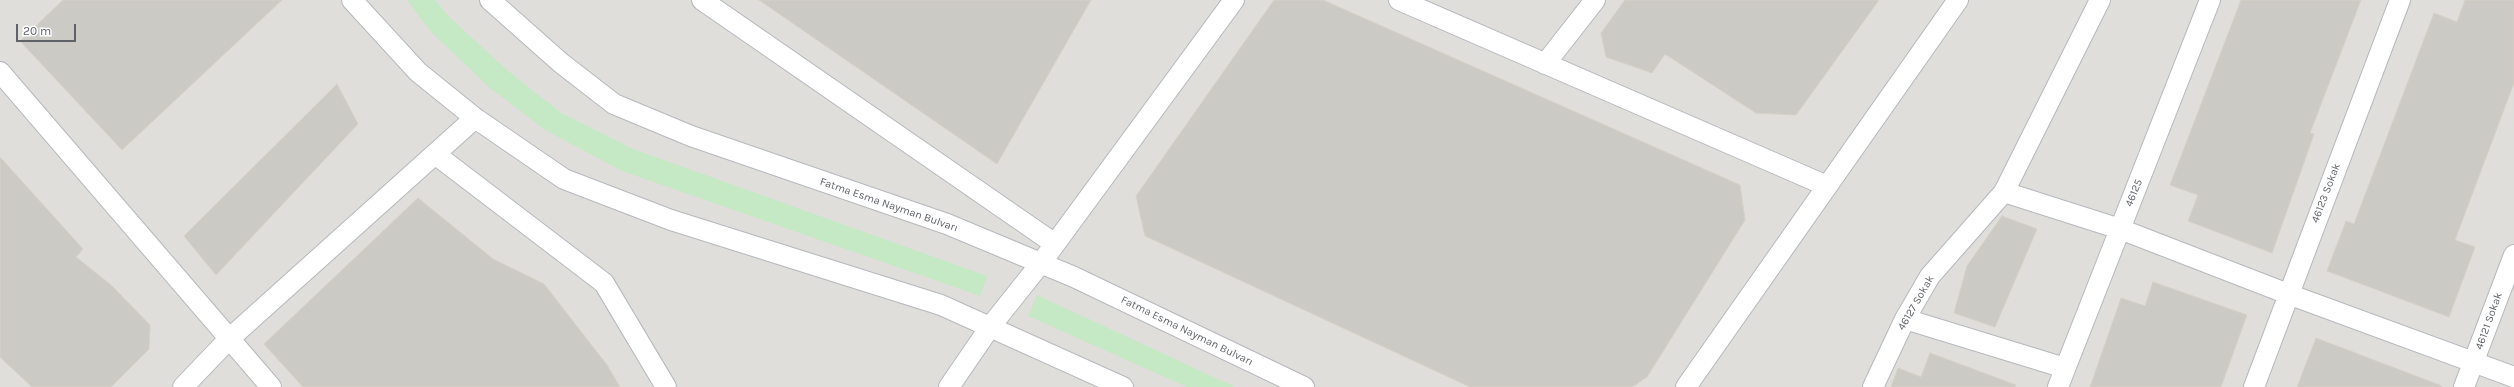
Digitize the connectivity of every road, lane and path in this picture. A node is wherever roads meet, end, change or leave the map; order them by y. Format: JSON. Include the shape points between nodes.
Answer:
{"nodes":[{"id":1,"x":352,"y":0,"type":"edge"},
{"id":2,"x":490,"y":0,"type":"edge"},
{"id":3,"x":702,"y":0,"type":"edge"},
{"id":4,"x":1234,"y":0,"type":"edge"},
{"id":5,"x":1399,"y":0,"type":"edge"},
{"id":6,"x":1595,"y":0,"type":"edge"},
{"id":7,"x":1958,"y":0,"type":"edge"},
{"id":8,"x":2100,"y":0,"type":"edge"},
{"id":9,"x":2400,"y":0,"type":"edge"},
{"id":10,"x":2208,"y":1,"type":"edge"},
{"id":11,"x":1545,"y":64,"type":"junction"},
{"id":12,"x":0,"y":72,"type":"edge"},
{"id":13,"x":475,"y":118,"type":"junction"},
{"id":14,"x":435,"y":154,"type":"junction"},
{"id":15,"x":1827,"y":186,"type":"junction"},
{"id":16,"x":2004,"y":192,"type":"junction"},
{"id":17,"x":2120,"y":229,"type":"junction"},
{"id":18,"x":1055,"y":244,"type":"junction"},
{"id":19,"x":2514,"y":256,"type":"edge"},
{"id":20,"x":1041,"y":264,"type":"junction"},
{"id":21,"x":2288,"y":294,"type":"junction"},
{"id":22,"x":1905,"y":319,"type":"junction"},
{"id":23,"x":990,"y":327,"type":"junction"},
{"id":24,"x":229,"y":339,"type":"junction"},
{"id":25,"x":2474,"y":362,"type":"junction"},
{"id":26,"x":2065,"y":368,"type":"junction"},
{"id":27,"x":2514,"y":377,"type":"edge"},
{"id":28,"x":183,"y":387,"type":"edge"},
{"id":29,"x":271,"y":387,"type":"edge"},
{"id":30,"x":666,"y":387,"type":"edge"},
{"id":31,"x":950,"y":387,"type":"edge"},
{"id":32,"x":1123,"y":387,"type":"edge"},
{"id":33,"x":1304,"y":387,"type":"edge"},
{"id":34,"x":1686,"y":387,"type":"edge"},
{"id":35,"x":1873,"y":387,"type":"edge"},
{"id":36,"x":2058,"y":387,"type":"edge"},
{"id":37,"x":2254,"y":387,"type":"edge"},
{"id":38,"x":2464,"y":387,"type":"edge"}],
"edges":[{"from":1,"to":13,"type":"street","via":[[418,72]]},
{"from":2,"to":20,"type":"street","name":"Fatma Esma Nayman Bulvarı","via":[[561,63],[614,104],[691,136],[946,224]]},
{"from":3,"to":18,"type":"street"},
{"from":4,"to":18,"type":"street"},
{"from":5,"to":11,"type":"street"},
{"from":6,"to":11,"type":"street"},
{"from":7,"to":15,"type":"street"},
{"from":8,"to":16,"type":"street","name":"46127 Sokak"},
{"from":9,"to":21,"type":"street","name":"46123 Sokak"},
{"from":10,"to":17,"type":"street","name":"46125"},
{"from":11,"to":15,"type":"street"},
{"from":12,"to":24,"type":"street"},
{"from":13,"to":14,"type":"street"},
{"from":13,"to":23,"type":"street","via":[[564,179],[671,220],[941,305]]},
{"from":14,"to":24,"type":"street"},
{"from":14,"to":30,"type":"street","via":[[604,283]]},
{"from":15,"to":34,"type":"street"},
{"from":16,"to":17,"type":"street"},
{"from":16,"to":22,"type":"street","name":"46127 Sokak","via":[[1930,276]]},
{"from":17,"to":21,"type":"street"},
{"from":17,"to":26,"type":"street","name":"46125"},
{"from":18,"to":20,"type":"street"},
{"from":19,"to":25,"type":"street","name":"46121 Sokak"},
{"from":20,"to":23,"type":"street"},
{"from":20,"to":33,"type":"street","name":"Fatma Esma Nayman Bulvarı"},
{"from":21,"to":25,"type":"street"},
{"from":21,"to":37,"type":"street","name":"46123 Sokak"},
{"from":22,"to":26,"type":"street"},
{"from":22,"to":35,"type":"street","name":"46127 Sokak"},
{"from":23,"to":31,"type":"street"},
{"from":23,"to":32,"type":"street"},
{"from":24,"to":28,"type":"street"},
{"from":24,"to":29,"type":"street"},
{"from":25,"to":27,"type":"street"},
{"from":25,"to":38,"type":"street","name":"46121 Sokak"},
{"from":26,"to":36,"type":"street","name":"46125"}]}
